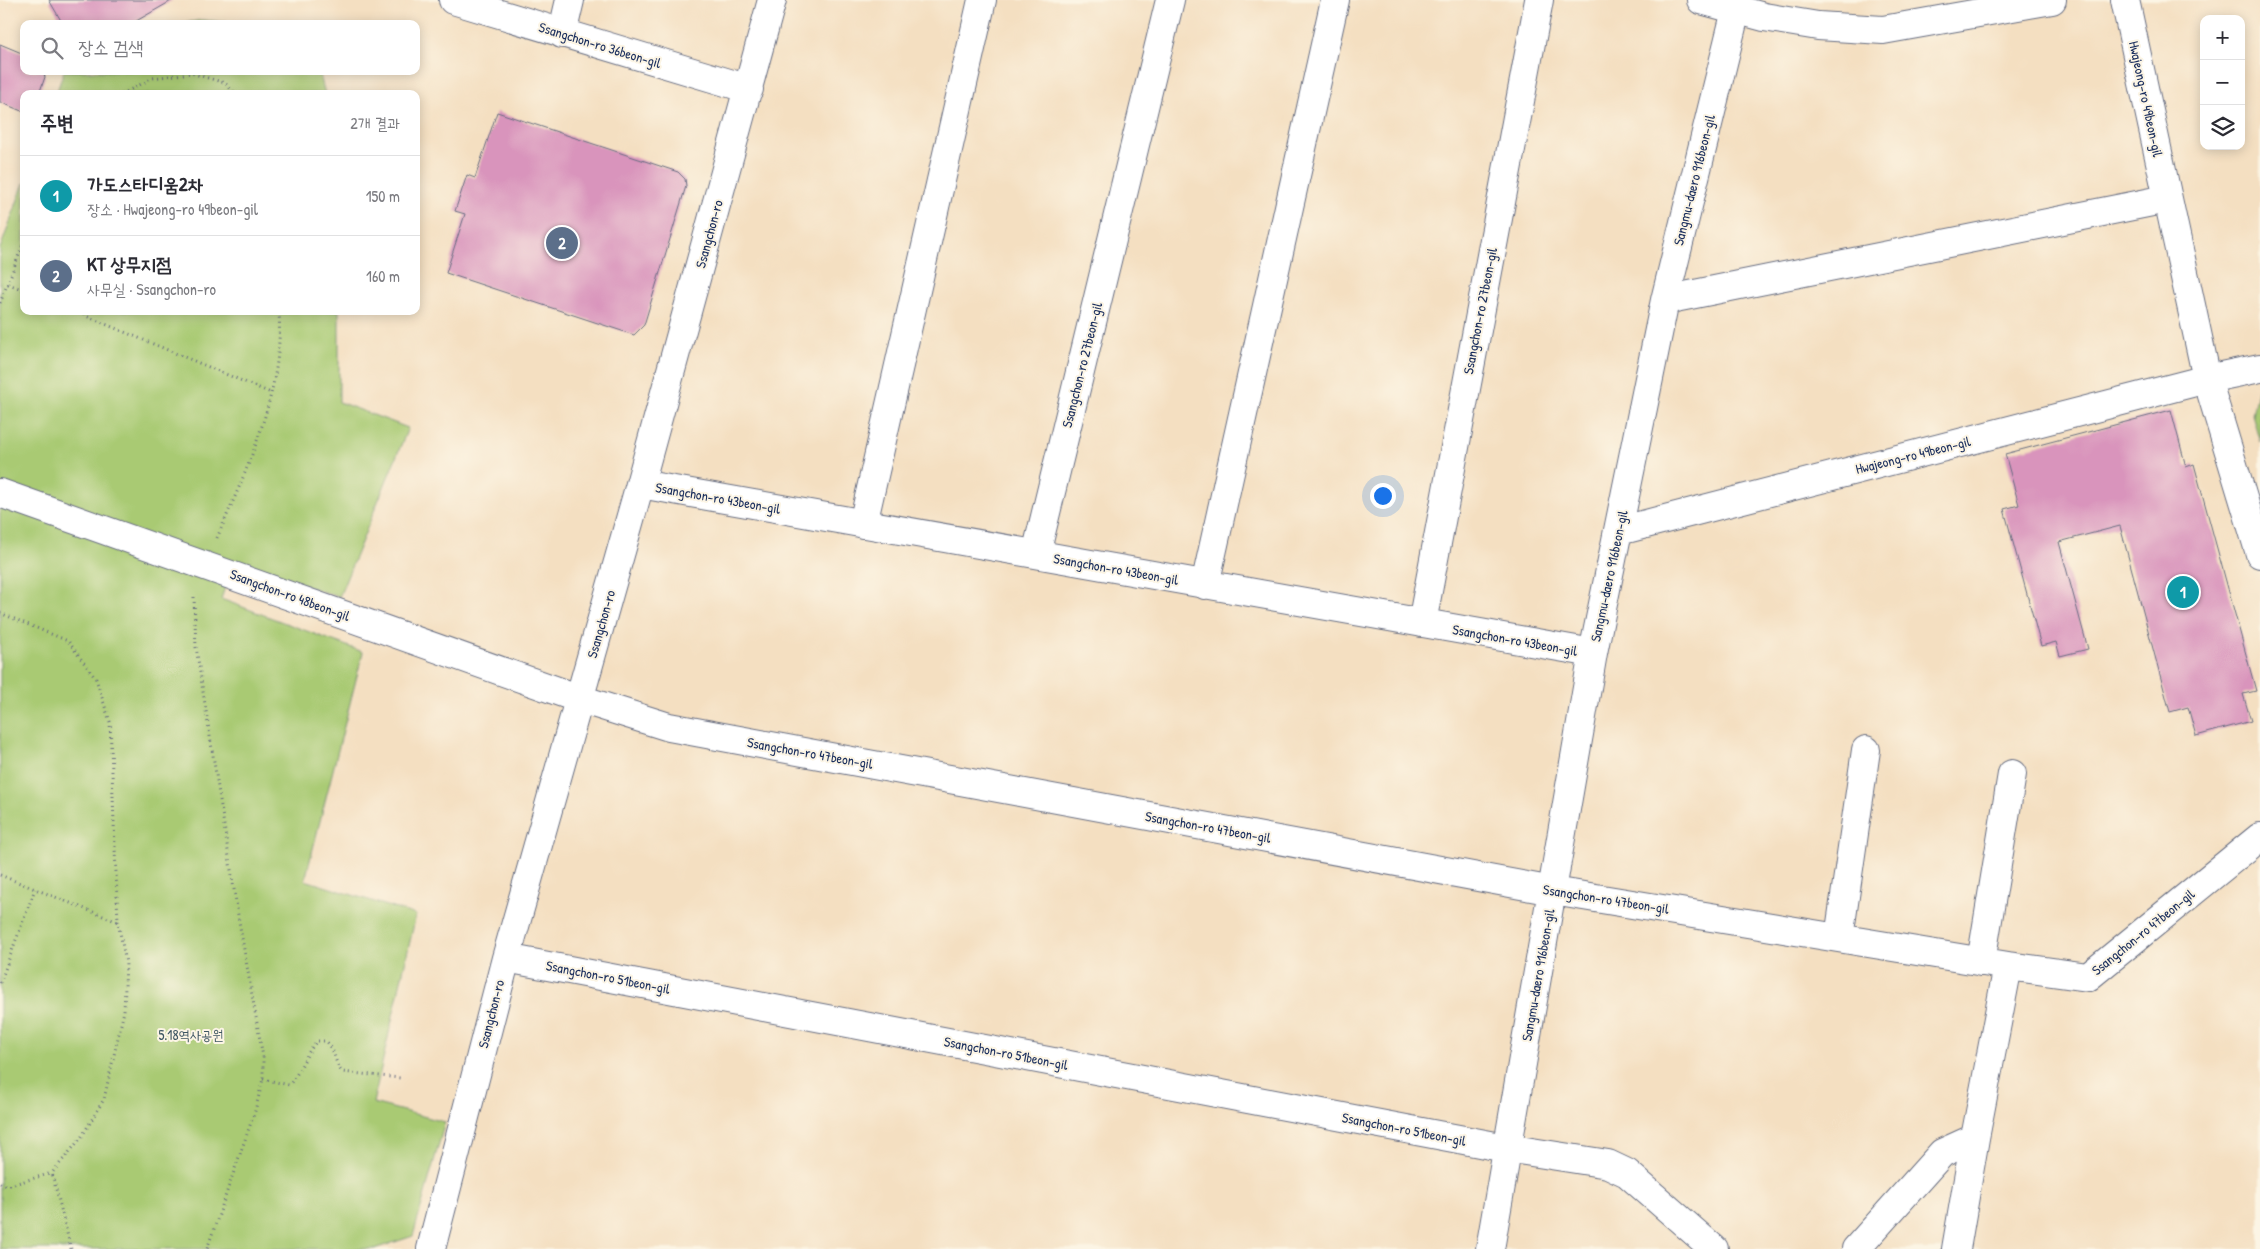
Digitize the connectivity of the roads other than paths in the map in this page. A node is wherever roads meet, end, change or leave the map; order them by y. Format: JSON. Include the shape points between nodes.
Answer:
{"nodes":[{"id":1,"x":453,"y":0,"type":"edge"},
{"id":2,"x":570,"y":0,"type":"edge"},
{"id":3,"x":772,"y":0,"type":"edge"},
{"id":4,"x":982,"y":0,"type":"edge"},
{"id":5,"x":1170,"y":0,"type":"edge"},
{"id":6,"x":1335,"y":0,"type":"edge"},
{"id":7,"x":1539,"y":0,"type":"edge"},
{"id":8,"x":1701,"y":0,"type":"edge"},
{"id":9,"x":2052,"y":0,"type":"edge"},
{"id":10,"x":2125,"y":0,"type":"edge"},
{"id":11,"x":1736,"y":10,"type":"junction"},
{"id":12,"x":562,"y":34,"type":"junction"},
{"id":13,"x":748,"y":89,"type":"junction"},
{"id":14,"x":2167,"y":199,"type":"junction"},
{"id":15,"x":1665,"y":300,"type":"junction"},
{"id":16,"x":2260,"y":368,"type":"edge"},
{"id":17,"x":2208,"y":379,"type":"junction"},
{"id":18,"x":640,"y":484,"type":"junction"},
{"id":19,"x":0,"y":493,"type":"edge"},
{"id":20,"x":863,"y":524,"type":"junction"},
{"id":21,"x":1619,"y":531,"type":"junction"},
{"id":22,"x":1036,"y":554,"type":"junction"},
{"id":23,"x":2260,"y":554,"type":"edge"},
{"id":24,"x":1205,"y":585,"type":"junction"},
{"id":25,"x":1422,"y":623,"type":"junction"},
{"id":26,"x":1593,"y":654,"type":"junction"},
{"id":27,"x":580,"y":699,"type":"junction"},
{"id":28,"x":1866,"y":750,"type":"dead end"},
{"id":29,"x":2012,"y":774,"type":"dead end"},
{"id":30,"x":2260,"y":837,"type":"edge"},
{"id":31,"x":1553,"y":891,"type":"junction"},
{"id":32,"x":1839,"y":938,"type":"junction"},
{"id":33,"x":506,"y":958,"type":"junction"},
{"id":34,"x":1981,"y":962,"type":"junction"},
{"id":35,"x":2008,"y":966,"type":"junction"},
{"id":36,"x":1975,"y":1138,"type":"junction"},
{"id":37,"x":1506,"y":1148,"type":"junction"},
{"id":38,"x":431,"y":1249,"type":"edge"},
{"id":39,"x":1490,"y":1249,"type":"edge"},
{"id":40,"x":1714,"y":1249,"type":"edge"},
{"id":41,"x":1856,"y":1249,"type":"edge"},
{"id":42,"x":1956,"y":1249,"type":"edge"}],
"edges":[{"from":1,"to":12,"type":"street","name":"Ssangchon-ro 36beon-gil"},
{"from":2,"to":12,"type":"street"},
{"from":3,"to":13,"type":"street","name":"Ssangchon-ro"},
{"from":4,"to":20,"type":"street"},
{"from":5,"to":22,"type":"street","name":"Ssangchon-ro 27beon-gil"},
{"from":6,"to":24,"type":"street"},
{"from":7,"to":25,"type":"street","name":"Ssangchon-ro 27beon-gil"},
{"from":8,"to":11,"type":"street"},
{"from":9,"to":11,"type":"street","via":[[1883,30],[1818,26]]},
{"from":10,"to":14,"type":"street","name":"Hwajeong-ro 49beon-gil"},
{"from":11,"to":15,"type":"street","name":"Sangmu-daero 916beon-gil"},
{"from":12,"to":13,"type":"street","name":"Ssangchon-ro 36beon-gil"},
{"from":13,"to":18,"type":"street","name":"Ssangchon-ro"},
{"from":14,"to":15,"type":"street"},
{"from":14,"to":17,"type":"street","name":"Hwajeong-ro 49beon-gil"},
{"from":15,"to":21,"type":"street","name":"Sangmu-daero 916beon-gil"},
{"from":16,"to":17,"type":"street"},
{"from":17,"to":21,"type":"street","name":"Hwajeong-ro 49beon-gil"},
{"from":17,"to":23,"type":"street","name":"Hwajeong-ro 49beon-gil"},
{"from":18,"to":20,"type":"street","name":"Ssangchon-ro 43beon-gil"},
{"from":18,"to":27,"type":"street","name":"Ssangchon-ro"},
{"from":19,"to":27,"type":"street","name":"Ssangchon-ro 48beon-gil"},
{"from":20,"to":22,"type":"street","name":"Ssangchon-ro 43beon-gil"},
{"from":21,"to":26,"type":"street","name":"Sangmu-daero 916beon-gil"},
{"from":22,"to":24,"type":"street","name":"Ssangchon-ro 43beon-gil"},
{"from":24,"to":25,"type":"street","name":"Ssangchon-ro 43beon-gil"},
{"from":25,"to":26,"type":"street","name":"Ssangchon-ro 43beon-gil"},
{"from":26,"to":31,"type":"street","name":"Sangmu-daero 916beon-gil"},
{"from":27,"to":31,"type":"street","name":"Ssangchon-ro 47beon-gil","via":[[669,727]]},
{"from":27,"to":33,"type":"street","name":"Ssangchon-ro"},
{"from":28,"to":32,"type":"street"},
{"from":29,"to":34,"type":"street"},
{"from":30,"to":35,"type":"street","name":"Ssangchon-ro 47beon-gil","via":[[2088,977]]},
{"from":31,"to":32,"type":"street","name":"Ssangchon-ro 47beon-gil"},
{"from":31,"to":37,"type":"street","name":"Sangmu-daero 916beon-gil"},
{"from":32,"to":34,"type":"street","name":"Ssangchon-ro 47beon-gil"},
{"from":33,"to":37,"type":"street","name":"Ssangchon-ro 51beon-gil"},
{"from":33,"to":38,"type":"street","name":"Ssangchon-ro"},
{"from":34,"to":35,"type":"street","name":"Ssangchon-ro 47beon-gil"},
{"from":35,"to":36,"type":"street"},
{"from":36,"to":41,"type":"street","via":[[1942,1153]]},
{"from":36,"to":42,"type":"street"},
{"from":37,"to":39,"type":"street","name":"Sangmu-daero 916beon-gil"},
{"from":37,"to":40,"type":"street","via":[[1608,1164],[1627,1173]]}]}
